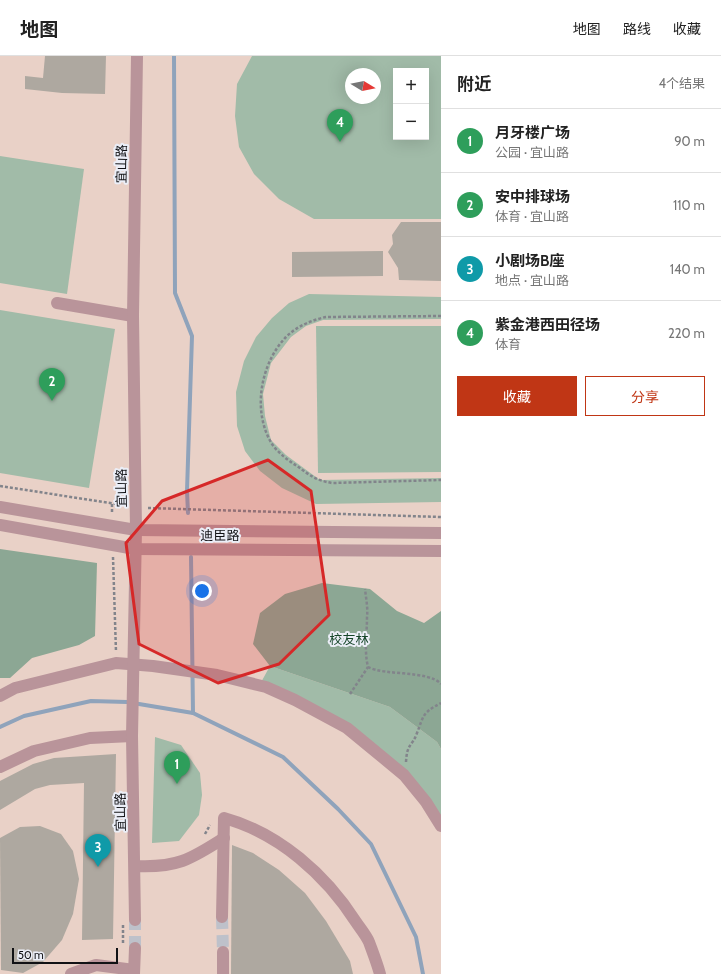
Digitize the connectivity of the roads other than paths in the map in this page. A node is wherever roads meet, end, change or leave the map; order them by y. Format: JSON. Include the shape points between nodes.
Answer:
{"nodes":[{"id":1,"x":136,"y":56,"type":"edge"},
{"id":2,"x":57,"y":303,"type":"dead end"},
{"id":3,"x":133,"y":316,"type":"junction"},
{"id":4,"x":0,"y":507,"type":"edge"},
{"id":5,"x":0,"y":525,"type":"edge"},
{"id":6,"x":136,"y":530,"type":"junction"},
{"id":7,"x":441,"y":533,"type":"edge"},
{"id":8,"x":135,"y":548,"type":"junction"},
{"id":9,"x":441,"y":551,"type":"edge"},
{"id":10,"x":134,"y":664,"type":"junction"},
{"id":11,"x":0,"y":696,"type":"edge"},
{"id":12,"x":133,"y":730,"type":"junction"},
{"id":13,"x":0,"y":767,"type":"edge"},
{"id":14,"x":441,"y":826,"type":"edge"},
{"id":15,"x":224,"y":838,"type":"junction"},
{"id":16,"x":135,"y":866,"type":"junction"},
{"id":17,"x":222,"y":917,"type":"tunnel mouth"},
{"id":18,"x":135,"y":920,"type":"tunnel mouth"},
{"id":19,"x":134,"y":948,"type":"tunnel mouth"},
{"id":20,"x":223,"y":952,"type":"tunnel mouth"},
{"id":21,"x":134,"y":972,"type":"edge"},
{"id":22,"x":71,"y":974,"type":"edge"},
{"id":23,"x":223,"y":974,"type":"edge"},
{"id":24,"x":380,"y":974,"type":"edge"}],
"edges":[{"from":1,"to":3,"type":"street","name":"宜山路"},
{"from":2,"to":3,"type":"street"},
{"from":3,"to":6,"type":"street","name":"宜山路"},
{"from":4,"to":6,"type":"street","name":"迪臣路"},
{"from":5,"to":8,"type":"street","name":"迪臣路"},
{"from":6,"to":7,"type":"street","name":"迪臣路"},
{"from":6,"to":8,"type":"street","name":"宜山路"},
{"from":8,"to":9,"type":"street","name":"迪臣路"},
{"from":8,"to":10,"type":"street","name":"宜山路"},
{"from":10,"to":11,"type":"street","via":[[116,663],[15,688]]},
{"from":10,"to":12,"type":"street","name":"宜山路"},
{"from":10,"to":14,"type":"street","via":[[217,675],[266,688],[302,703],[347,728],[404,776],[426,802]]},
{"from":12,"to":13,"type":"street","via":[[34,750]]},
{"from":12,"to":16,"type":"street","name":"宜山路"},
{"from":15,"to":16,"type":"street","via":[[193,858],[171,865]]},
{"from":15,"to":17,"type":"street"},
{"from":15,"to":24,"type":"street","via":[[218,819],[263,835],[291,851],[319,874],[346,906],[368,941]]},
{"from":16,"to":18,"type":"street","name":"宜山路"},
{"from":19,"to":21,"type":"street"},
{"from":20,"to":23,"type":"street"},
{"from":21,"to":22,"type":"street","via":[[96,965]]}]}
